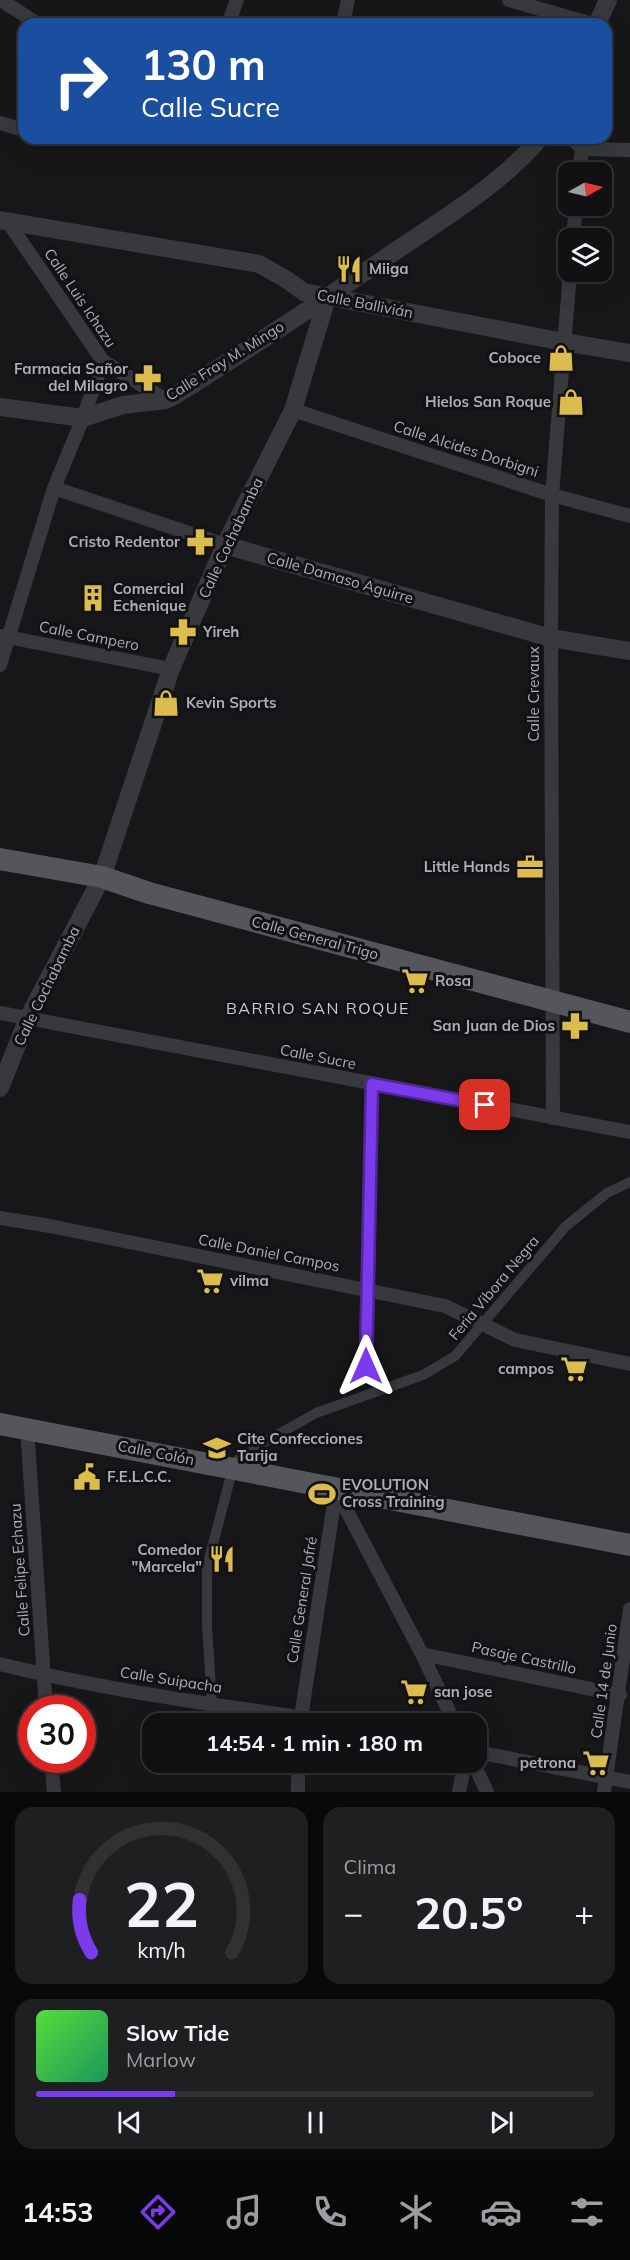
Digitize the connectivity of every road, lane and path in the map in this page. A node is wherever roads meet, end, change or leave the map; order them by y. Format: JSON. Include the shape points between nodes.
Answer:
{"nodes":[{"id":1,"x":1,"y":0,"type":"edge"},
{"id":2,"x":237,"y":0,"type":"edge"},
{"id":3,"x":348,"y":0,"type":"edge"},
{"id":4,"x":509,"y":0,"type":"edge"},
{"id":5,"x":608,"y":0,"type":"edge"},
{"id":6,"x":29,"y":18,"type":"edge"},
{"id":7,"x":230,"y":18,"type":"edge"},
{"id":8,"x":344,"y":18,"type":"edge"},
{"id":9,"x":571,"y":18,"type":"edge"},
{"id":10,"x":600,"y":18,"type":"edge"},
{"id":11,"x":0,"y":123,"type":"edge"},
{"id":12,"x":18,"y":128,"type":"edge"},
{"id":13,"x":535,"y":144,"type":"edge"},
{"id":14,"x":577,"y":144,"type":"edge"},
{"id":15,"x":582,"y":149,"type":"junction"},
{"id":16,"x":630,"y":150,"type":"edge"},
{"id":17,"x":580,"y":162,"type":"edge"},
{"id":18,"x":4,"y":221,"type":"edge"},
{"id":19,"x":569,"y":282,"type":"edge"},
{"id":20,"x":327,"y":298,"type":"junction"},
{"id":21,"x":564,"y":342,"type":"junction"},
{"id":22,"x":630,"y":353,"type":"edge"},
{"id":23,"x":103,"y":361,"type":"junction"},
{"id":24,"x":166,"y":400,"type":"junction"},
{"id":25,"x":0,"y":407,"type":"edge"},
{"id":26,"x":293,"y":410,"type":"junction"},
{"id":27,"x":83,"y":418,"type":"junction"},
{"id":28,"x":54,"y":488,"type":"junction"},
{"id":29,"x":552,"y":495,"type":"junction"},
{"id":30,"x":630,"y":516,"type":"edge"},
{"id":31,"x":225,"y":545,"type":"junction"},
{"id":32,"x":5,"y":636,"type":"edge"},
{"id":33,"x":550,"y":638,"type":"junction"},
{"id":34,"x":630,"y":651,"type":"edge"},
{"id":35,"x":0,"y":665,"type":"edge"},
{"id":36,"x":171,"y":669,"type":"junction"},
{"id":37,"x":0,"y":859,"type":"edge"},
{"id":38,"x":102,"y":877,"type":"junction"},
{"id":39,"x":553,"y":1001,"type":"junction"},
{"id":40,"x":0,"y":1013,"type":"edge"},
{"id":41,"x":28,"y":1018,"type":"junction"},
{"id":42,"x":630,"y":1022,"type":"edge"},
{"id":43,"x":372,"y":1084,"type":"junction"},
{"id":44,"x":0,"y":1088,"type":"edge"},
{"id":45,"x":553,"y":1118,"type":"junction"},
{"id":46,"x":630,"y":1132,"type":"edge"},
{"id":47,"x":630,"y":1182,"type":"edge"},
{"id":48,"x":0,"y":1218,"type":"edge"},
{"id":49,"x":367,"y":1290,"type":"junction"},
{"id":50,"x":630,"y":1364,"type":"edge"},
{"id":51,"x":366,"y":1366,"type":"dead end"},
{"id":52,"x":0,"y":1424,"type":"edge"},
{"id":53,"x":27,"y":1428,"type":"junction"},
{"id":54,"x":235,"y":1468,"type":"junction"},
{"id":55,"x":336,"y":1490,"type":"junction"},
{"id":56,"x":630,"y":1545,"type":"edge"},
{"id":57,"x":630,"y":1609,"type":"edge"},
{"id":58,"x":422,"y":1654,"type":"junction"},
{"id":59,"x":0,"y":1664,"type":"edge"},
{"id":60,"x":43,"y":1674,"type":"junction"},
{"id":61,"x":45,"y":1695,"type":"edge"},
{"id":62,"x":620,"y":1695,"type":"junction"},
{"id":63,"x":212,"y":1704,"type":"junction"},
{"id":64,"x":262,"y":1713,"type":"edge"},
{"id":65,"x":302,"y":1713,"type":"edge"},
{"id":66,"x":450,"y":1713,"type":"edge"},
{"id":67,"x":487,"y":1754,"type":"edge"},
{"id":68,"x":52,"y":1773,"type":"edge"},
{"id":69,"x":298,"y":1773,"type":"edge"},
{"id":70,"x":463,"y":1773,"type":"edge"},
{"id":71,"x":478,"y":1773,"type":"edge"},
{"id":72,"x":607,"y":1777,"type":"junction"},
{"id":73,"x":630,"y":1782,"type":"edge"},
{"id":74,"x":54,"y":1792,"type":"edge"},
{"id":75,"x":298,"y":1792,"type":"edge"},
{"id":76,"x":459,"y":1792,"type":"edge"},
{"id":77,"x":487,"y":1792,"type":"edge"},
{"id":78,"x":604,"y":1792,"type":"edge"}],
"edges":[{"from":1,"to":6,"type":"street"},
{"from":2,"to":7,"type":"street"},
{"from":3,"to":8,"type":"street"},
{"from":4,"to":9,"type":"street"},
{"from":5,"to":10,"type":"street"},
{"from":11,"to":12,"type":"street"},
{"from":13,"to":20,"type":"street","via":[[470,201]]},
{"from":14,"to":15,"type":"street"},
{"from":15,"to":16,"type":"street"},
{"from":15,"to":17,"type":"street"},
{"from":18,"to":20,"type":"street","name":"Calle Ballivián","via":[[259,264],[304,292]]},
{"from":18,"to":23,"type":"street","name":"Calle Luis Ichazu"},
{"from":19,"to":21,"type":"street","name":"Calle Crevaux"},
{"from":20,"to":21,"type":"street","name":"Calle Ballivián"},
{"from":20,"to":24,"type":"street","name":"Calle Fray M. Mingo"},
{"from":20,"to":26,"type":"street","name":"Calle Cochabamba"},
{"from":21,"to":22,"type":"street","name":"Calle Ballivián"},
{"from":21,"to":29,"type":"street","name":"Calle Crevaux"},
{"from":23,"to":24,"type":"street","name":"Calle Luis Ichazu"},
{"from":23,"to":27,"type":"street"},
{"from":24,"to":27,"type":"street","name":"Calle Fray M. Mingo","via":[[123,405]]},
{"from":25,"to":27,"type":"street"},
{"from":26,"to":29,"type":"street","name":"Calle Alcides Dorbigni"},
{"from":26,"to":31,"type":"street","name":"Calle Cochabamba"},
{"from":27,"to":28,"type":"street"},
{"from":28,"to":31,"type":"street","name":"Calle Damaso Aguirre"},
{"from":28,"to":32,"type":"street"},
{"from":29,"to":30,"type":"street","name":"Calle Alcides Dorbigni"},
{"from":29,"to":33,"type":"street","name":"Calle Crevaux"},
{"from":31,"to":33,"type":"street","name":"Calle Damaso Aguirre"},
{"from":31,"to":36,"type":"street","name":"Calle Cochabamba"},
{"from":32,"to":35,"type":"street"},
{"from":32,"to":36,"type":"street","name":"Calle Campero"},
{"from":33,"to":34,"type":"street","name":"Calle Damaso Aguirre"},
{"from":33,"to":39,"type":"street","name":"Calle Crevaux"},
{"from":36,"to":38,"type":"street","name":"Calle Cochabamba"},
{"from":37,"to":38,"type":"main road","name":"Calle General Trigo"},
{"from":38,"to":39,"type":"main road","name":"Calle General Trigo"},
{"from":38,"to":41,"type":"street","name":"Calle Cochabamba"},
{"from":39,"to":42,"type":"main road","name":"Calle General Trigo"},
{"from":39,"to":45,"type":"street","name":"Calle Crevaux"},
{"from":40,"to":41,"type":"street","name":"Calle Sucre"},
{"from":41,"to":43,"type":"street","name":"Calle Sucre"},
{"from":41,"to":44,"type":"street","name":"Calle Cochabamba"},
{"from":43,"to":45,"type":"street","name":"Calle Sucre"},
{"from":43,"to":49,"type":"street"},
{"from":45,"to":46,"type":"street","name":"Calle Sucre"},
{"from":47,"to":54,"type":"street","name":"Feria Vibora Negra","via":[[607,1193],[566,1226],[456,1356],[423,1375],[316,1413],[240,1456]]},
{"from":48,"to":49,"type":"street","name":"Calle Daniel Campos"},
{"from":49,"to":50,"type":"street","name":"Calle Daniel Campos","via":[[445,1306],[515,1340]]},
{"from":49,"to":51,"type":"street"},
{"from":52,"to":53,"type":"main road","name":"Calle Colón"},
{"from":53,"to":54,"type":"main road","name":"Calle Colón"},
{"from":53,"to":60,"type":"street","name":"Calle Felipe Echazu"},
{"from":54,"to":55,"type":"main road","name":"Calle Colón"},
{"from":54,"to":63,"type":"street","name":"Feria Vibora Negra","via":[[207,1567]]},
{"from":55,"to":56,"type":"main road","name":"Calle Colón"},
{"from":55,"to":58,"type":"street"},
{"from":55,"to":65,"type":"street","name":"Calle General Jofré"},
{"from":57,"to":62,"type":"street","name":"Calle 14 de Junio"},
{"from":58,"to":62,"type":"street","name":"Pasaje Castrillo"},
{"from":58,"to":66,"type":"street"},
{"from":59,"to":60,"type":"street","name":"Calle Suipacha"},
{"from":60,"to":61,"type":"street","name":"Calle Felipe Echazu"},
{"from":60,"to":63,"type":"street","name":"Calle Suipacha"},
{"from":62,"to":72,"type":"street","name":"Calle 14 de Junio"},
{"from":63,"to":64,"type":"street","name":"Calle Suipacha"},
{"from":67,"to":72,"type":"street"},
{"from":68,"to":74,"type":"street"},
{"from":69,"to":75,"type":"street"},
{"from":70,"to":76,"type":"street"},
{"from":71,"to":77,"type":"street"},
{"from":72,"to":73,"type":"street"},
{"from":72,"to":78,"type":"street","name":"Calle 14 de Junio"}]}
